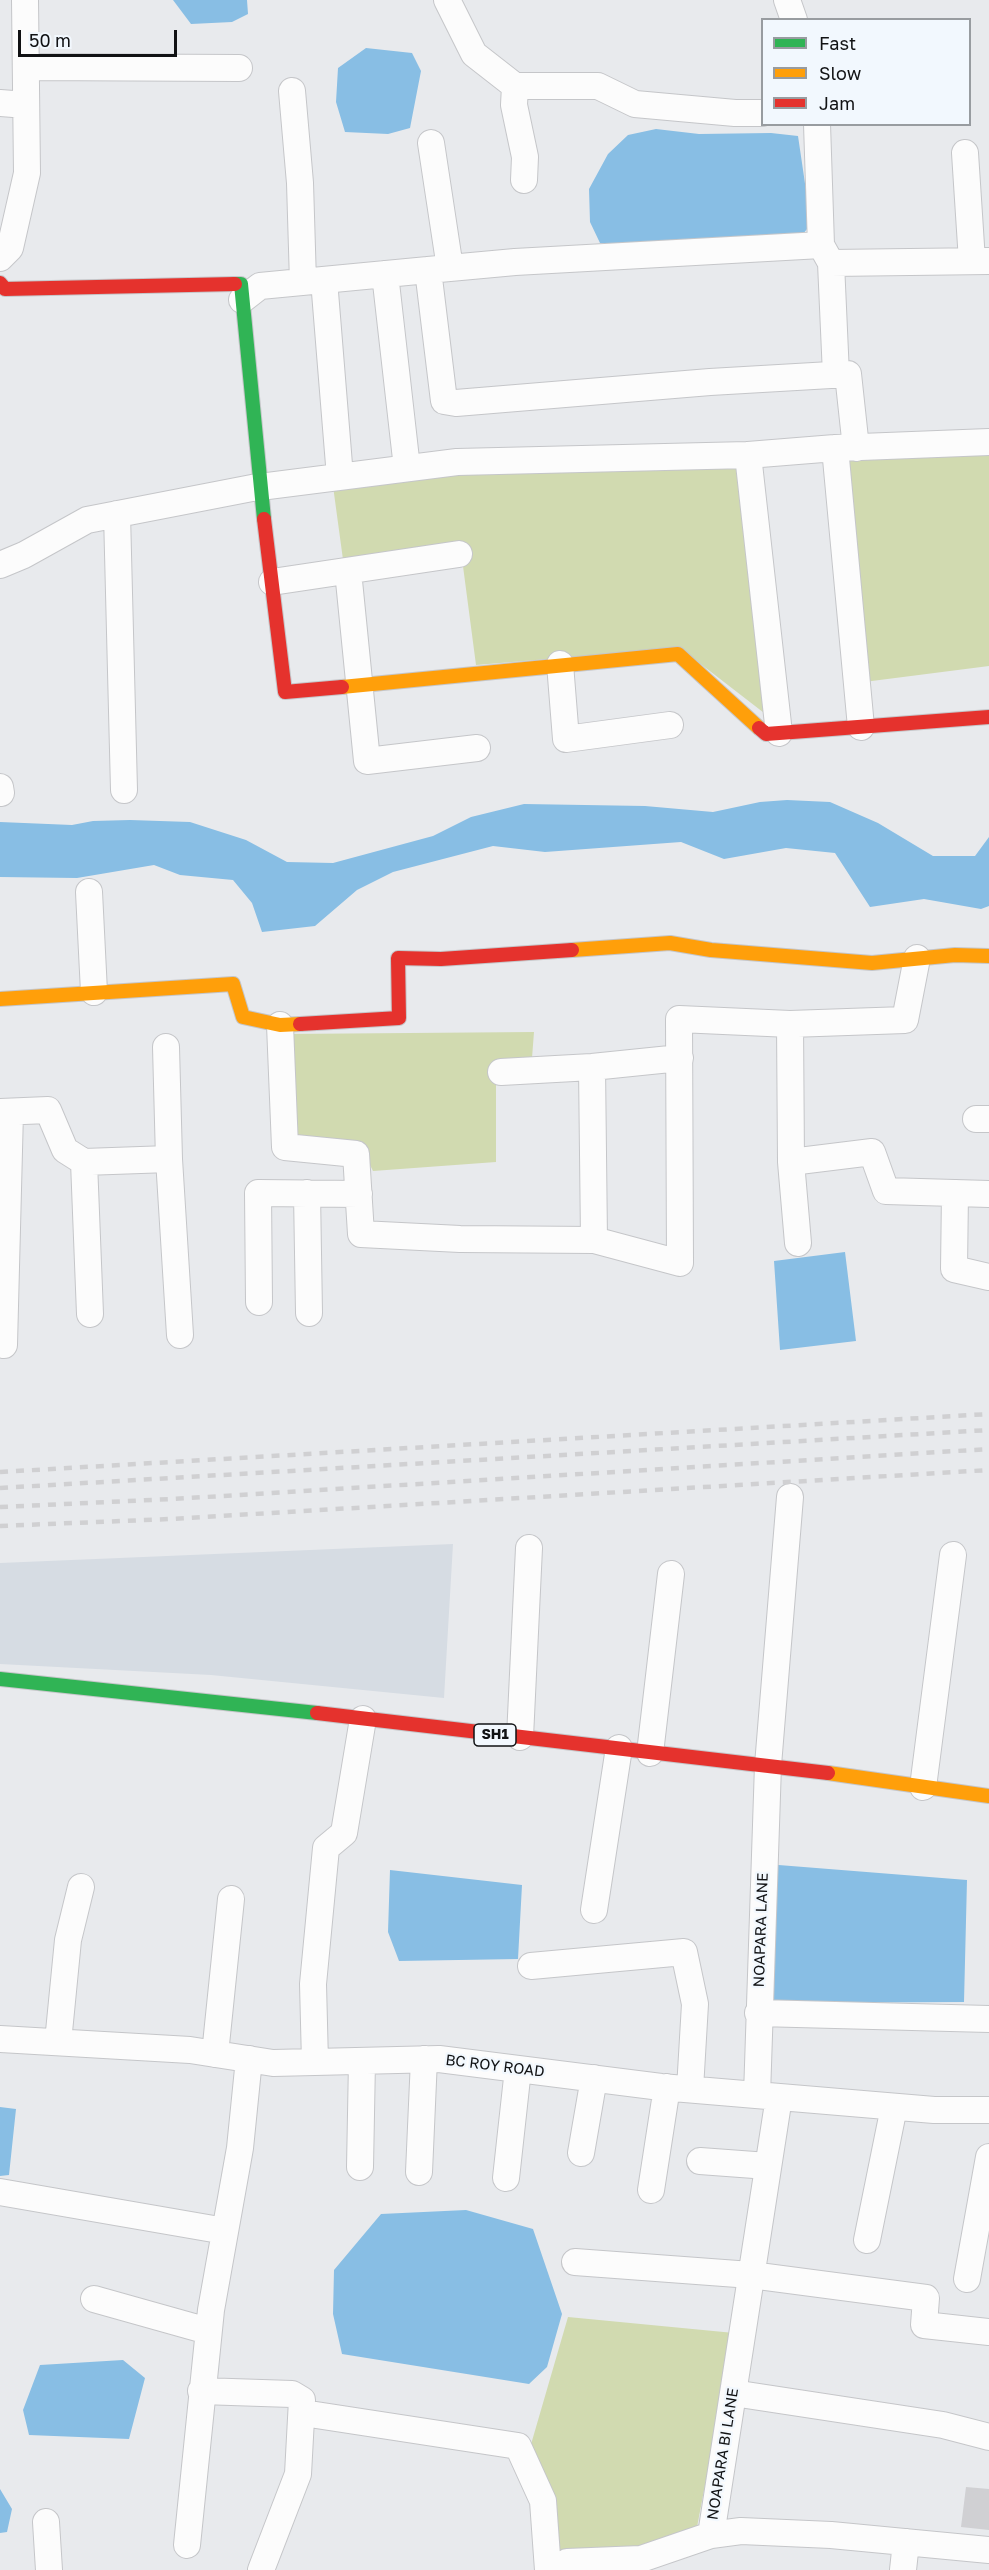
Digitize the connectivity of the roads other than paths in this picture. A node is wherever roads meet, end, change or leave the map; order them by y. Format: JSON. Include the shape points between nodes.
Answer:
{"nodes":[{"id":1,"x":25,"y":0,"type":"edge"},
{"id":2,"x":447,"y":0,"type":"edge"},
{"id":3,"x":787,"y":0,"type":"edge"},
{"id":4,"x":793,"y":18,"type":"edge"},
{"id":5,"x":26,"y":67,"type":"junction"},
{"id":6,"x":239,"y":68,"type":"dead end"},
{"id":7,"x":515,"y":86,"type":"junction"},
{"id":8,"x":292,"y":91,"type":"dead end"},
{"id":9,"x":0,"y":103,"type":"edge"},
{"id":10,"x":26,"y":105,"type":"junction"},
{"id":11,"x":761,"y":113,"type":"edge"},
{"id":12,"x":817,"y":126,"type":"edge"},
{"id":13,"x":431,"y":143,"type":"dead end"},
{"id":14,"x":965,"y":153,"type":"dead end"},
{"id":15,"x":524,"y":180,"type":"dead end"},
{"id":16,"x":826,"y":254,"type":"junction"},
{"id":17,"x":0,"y":258,"type":"edge"},
{"id":18,"x":981,"y":261,"type":"edge"},
{"id":19,"x":439,"y":269,"type":"junction"},
{"id":20,"x":386,"y":274,"type":"junction"},
{"id":21,"x":314,"y":281,"type":"junction"},
{"id":22,"x":0,"y":283,"type":"edge"},
{"id":23,"x":242,"y":300,"type":"junction"},
{"id":24,"x":836,"y":375,"type":"junction"},
{"id":25,"x":989,"y":442,"type":"edge"},
{"id":26,"x":846,"y":448,"type":"junction"},
{"id":27,"x":748,"y":455,"type":"junction"},
{"id":28,"x":407,"y":468,"type":"junction"},
{"id":29,"x":340,"y":477,"type":"junction"},
{"id":30,"x":260,"y":487,"type":"junction"},
{"id":31,"x":117,"y":514,"type":"junction"},
{"id":32,"x":459,"y":554,"type":"dead end"},
{"id":33,"x":0,"y":565,"type":"edge"},
{"id":34,"x":348,"y":571,"type":"junction"},
{"id":35,"x":272,"y":582,"type":"junction"},
{"id":36,"x":560,"y":664,"type":"junction"},
{"id":37,"x":359,"y":685,"type":"junction"},
{"id":38,"x":989,"y":717,"type":"edge"},
{"id":39,"x":670,"y":725,"type":"dead end"},
{"id":40,"x":861,"y":727,"type":"junction"},
{"id":41,"x":778,"y":733,"type":"junction"},
{"id":42,"x":477,"y":748,"type":"dead end"},
{"id":43,"x":0,"y":787,"type":"edge"},
{"id":44,"x":124,"y":790,"type":"dead end"},
{"id":45,"x":1,"y":793,"type":"edge"},
{"id":46,"x":89,"y":892,"type":"dead end"},
{"id":47,"x":989,"y":956,"type":"edge"},
{"id":48,"x":917,"y":958,"type":"junction"},
{"id":49,"x":94,"y":992,"type":"junction"},
{"id":50,"x":0,"y":999,"type":"edge"},
{"id":51,"x":790,"y":1024,"type":"junction"},
{"id":52,"x":280,"y":1025,"type":"junction"},
{"id":53,"x":166,"y":1047,"type":"dead end"},
{"id":54,"x":680,"y":1058,"type":"junction"},
{"id":55,"x":592,"y":1067,"type":"junction"},
{"id":56,"x":501,"y":1072,"type":"dead end"},
{"id":57,"x":5,"y":1112,"type":"edge"},
{"id":58,"x":169,"y":1159,"type":"junction"},
{"id":59,"x":84,"y":1162,"type":"junction"},
{"id":60,"x":791,"y":1162,"type":"junction"},
{"id":61,"x":307,"y":1193,"type":"junction"},
{"id":62,"x":955,"y":1193,"type":"junction"},
{"id":63,"x":358,"y":1194,"type":"junction"},
{"id":64,"x":989,"y":1194,"type":"edge"},
{"id":65,"x":594,"y":1240,"type":"junction"},
{"id":66,"x":798,"y":1243,"type":"dead end"},
{"id":67,"x":989,"y":1277,"type":"edge"},
{"id":68,"x":259,"y":1302,"type":"dead end"},
{"id":69,"x":309,"y":1313,"type":"dead end"},
{"id":70,"x":90,"y":1314,"type":"dead end"},
{"id":71,"x":180,"y":1335,"type":"dead end"},
{"id":72,"x":4,"y":1345,"type":"dead end"},
{"id":73,"x":790,"y":1497,"type":"dead end"},
{"id":74,"x":530,"y":1548,"type":"dead end"},
{"id":75,"x":953,"y":1555,"type":"dead end"},
{"id":76,"x":671,"y":1574,"type":"dead end"},
{"id":77,"x":0,"y":1679,"type":"edge"},
{"id":78,"x":363,"y":1719,"type":"junction"},
{"id":79,"x":520,"y":1737,"type":"junction"},
{"id":80,"x":619,"y":1748,"type":"junction"},
{"id":81,"x":651,"y":1753,"type":"junction"},
{"id":82,"x":768,"y":1766,"type":"junction"},
{"id":83,"x":923,"y":1787,"type":"junction"},
{"id":84,"x":989,"y":1796,"type":"edge"},
{"id":85,"x":81,"y":1887,"type":"dead end"},
{"id":86,"x":231,"y":1899,"type":"dead end"},
{"id":87,"x":594,"y":1910,"type":"dead end"},
{"id":88,"x":531,"y":1966,"type":"dead end"},
{"id":89,"x":758,"y":2013,"type":"junction"},
{"id":90,"x":989,"y":2019,"type":"edge"},
{"id":91,"x":0,"y":2039,"type":"edge"},
{"id":92,"x":57,"y":2042,"type":"junction"},
{"id":93,"x":215,"y":2054,"type":"junction"},
{"id":94,"x":424,"y":2059,"type":"junction"},
{"id":95,"x":249,"y":2060,"type":"junction"},
{"id":96,"x":362,"y":2061,"type":"junction"},
{"id":97,"x":315,"y":2062,"type":"junction"},
{"id":98,"x":518,"y":2069,"type":"junction"},
{"id":99,"x":594,"y":2078,"type":"junction"},
{"id":100,"x":678,"y":2088,"type":"junction"},
{"id":101,"x":768,"y":2096,"type":"junction"},
{"id":102,"x":894,"y":2107,"type":"junction"},
{"id":103,"x":989,"y":2110,"type":"edge"},
{"id":104,"x":582,"y":2153,"type":"dead end"},
{"id":105,"x":989,"y":2157,"type":"edge"},
{"id":106,"x":700,"y":2161,"type":"dead end"},
{"id":107,"x":768,"y":2166,"type":"junction"},
{"id":108,"x":360,"y":2167,"type":"dead end"},
{"id":109,"x":419,"y":2172,"type":"dead end"},
{"id":110,"x":506,"y":2178,"type":"dead end"},
{"id":111,"x":651,"y":2190,"type":"dead end"},
{"id":112,"x":0,"y":2192,"type":"edge"},
{"id":113,"x":225,"y":2231,"type":"junction"},
{"id":114,"x":982,"y":2233,"type":"edge"},
{"id":115,"x":867,"y":2240,"type":"dead end"},
{"id":116,"x":575,"y":2262,"type":"dead end"},
{"id":117,"x":751,"y":2275,"type":"junction"},
{"id":118,"x":967,"y":2279,"type":"dead end"},
{"id":119,"x":94,"y":2299,"type":"dead end"},
{"id":120,"x":208,"y":2331,"type":"junction"},
{"id":121,"x":989,"y":2332,"type":"edge"},
{"id":122,"x":201,"y":2391,"type":"junction"},
{"id":123,"x":733,"y":2393,"type":"junction"},
{"id":124,"x":303,"y":2413,"type":"junction"},
{"id":125,"x":989,"y":2437,"type":"edge"},
{"id":126,"x":46,"y":2522,"type":"dead end"},
{"id":127,"x":711,"y":2535,"type":"junction"},
{"id":128,"x":906,"y":2542,"type":"junction"},
{"id":129,"x":187,"y":2544,"type":"dead end"},
{"id":130,"x":989,"y":2550,"type":"edge"},
{"id":131,"x":953,"y":2558,"type":"edge"},
{"id":132,"x":49,"y":2570,"type":"edge"},
{"id":133,"x":261,"y":2570,"type":"edge"},
{"id":134,"x":548,"y":2570,"type":"edge"},
{"id":135,"x":557,"y":2570,"type":"edge"},
{"id":136,"x":903,"y":2570,"type":"edge"}],
"edges":[{"from":1,"to":5,"type":"street"},
{"from":2,"to":7,"type":"street","via":[[474,54]]},
{"from":3,"to":4,"type":"street"},
{"from":5,"to":6,"type":"street"},
{"from":5,"to":10,"type":"street"},
{"from":7,"to":11,"type":"street","via":[[598,86],[635,104]]},
{"from":7,"to":15,"type":"street","via":[[514,105],[525,157]]},
{"from":8,"to":21,"type":"street"},
{"from":9,"to":10,"type":"street"},
{"from":10,"to":17,"type":"street","via":[[27,173],[10,248]]},
{"from":12,"to":16,"type":"street"},
{"from":13,"to":19,"type":"street"},
{"from":14,"to":18,"type":"street"},
{"from":16,"to":18,"type":"street"},
{"from":16,"to":19,"type":"street","via":[[515,262]]},
{"from":16,"to":24,"type":"street"},
{"from":19,"to":20,"type":"street"},
{"from":19,"to":24,"type":"street","via":[[444,401]]},
{"from":20,"to":21,"type":"street"},
{"from":20,"to":28,"type":"street"},
{"from":21,"to":23,"type":"street","via":[[260,286]]},
{"from":21,"to":29,"type":"street"},
{"from":22,"to":23,"type":"street","via":[[5,289],[241,284]]},
{"from":23,"to":30,"type":"street"},
{"from":24,"to":26,"type":"street","via":[[848,374]]},
{"from":25,"to":26,"type":"street"},
{"from":26,"to":27,"type":"street"},
{"from":26,"to":40,"type":"street"},
{"from":27,"to":28,"type":"street","via":[[457,462]]},
{"from":27,"to":41,"type":"street"},
{"from":28,"to":29,"type":"street"},
{"from":29,"to":30,"type":"street"},
{"from":30,"to":31,"type":"street"},
{"from":30,"to":35,"type":"street"},
{"from":31,"to":33,"type":"street","via":[[87,520]]},
{"from":31,"to":44,"type":"street"},
{"from":32,"to":34,"type":"street"},
{"from":34,"to":35,"type":"street"},
{"from":34,"to":37,"type":"street"},
{"from":35,"to":37,"type":"street","via":[[285,692]]},
{"from":36,"to":37,"type":"street"},
{"from":36,"to":39,"type":"street","via":[[566,738]]},
{"from":36,"to":41,"type":"street","via":[[678,654],[766,734]]},
{"from":37,"to":42,"type":"street","via":[[367,761]]},
{"from":38,"to":40,"type":"street"},
{"from":40,"to":41,"type":"street"},
{"from":43,"to":45,"type":"street"},
{"from":46,"to":49,"type":"street"},
{"from":47,"to":48,"type":"street"},
{"from":48,"to":51,"type":"street","via":[[905,1020]]},
{"from":48,"to":52,"type":"street","via":[[872,963],[670,944],[441,959],[398,958],[399,1018]]},
{"from":49,"to":50,"type":"street"},
{"from":49,"to":52,"type":"street","via":[[233,984],[243,1017]]},
{"from":51,"to":54,"type":"street","via":[[679,1019]]},
{"from":51,"to":60,"type":"street"},
{"from":52,"to":63,"type":"street","via":[[285,1147],[356,1154]]},
{"from":53,"to":58,"type":"street"},
{"from":54,"to":55,"type":"street"},
{"from":54,"to":65,"type":"street","via":[[680,1263]]},
{"from":55,"to":56,"type":"street"},
{"from":55,"to":65,"type":"street"},
{"from":57,"to":59,"type":"street","via":[[48,1110],[65,1150]]},
{"from":57,"to":72,"type":"street"},
{"from":58,"to":59,"type":"street"},
{"from":58,"to":71,"type":"street"},
{"from":59,"to":70,"type":"street"},
{"from":60,"to":62,"type":"street","via":[[873,1152],[886,1191]]},
{"from":60,"to":66,"type":"street"},
{"from":61,"to":63,"type":"street"},
{"from":61,"to":68,"type":"street","via":[[258,1194]]},
{"from":61,"to":69,"type":"street"},
{"from":62,"to":64,"type":"street"},
{"from":62,"to":67,"type":"street","via":[[954,1269]]},
{"from":63,"to":65,"type":"street","via":[[361,1234]]},
{"from":73,"to":82,"type":"street","name":"NOAPARA LANE"},
{"from":74,"to":79,"type":"street"},
{"from":75,"to":83,"type":"street"},
{"from":76,"to":81,"type":"street"},
{"from":77,"to":78,"type":"street","number":"SH1"},
{"from":78,"to":79,"type":"street","number":"SH1"},
{"from":78,"to":97,"type":"street","via":[[344,1833],[326,1848],[313,1984]]},
{"from":79,"to":80,"type":"street","number":"SH1"},
{"from":80,"to":81,"type":"street","number":"SH1"},
{"from":80,"to":87,"type":"street"},
{"from":81,"to":82,"type":"street","number":"SH1"},
{"from":82,"to":83,"type":"street","number":"SH1"},
{"from":82,"to":89,"type":"street","name":"NOAPARA LANE"},
{"from":83,"to":84,"type":"street","number":"SH1"},
{"from":85,"to":92,"type":"street","via":[[68,1940]]},
{"from":86,"to":93,"type":"street"},
{"from":88,"to":100,"type":"street","via":[[684,1952],[695,2004]]},
{"from":89,"to":90,"type":"street"},
{"from":89,"to":101,"type":"street","name":"NOAPARA LANE"},
{"from":91,"to":92,"type":"street","name":"BC ROY ROAD"},
{"from":92,"to":93,"type":"street","name":"BC ROY ROAD"},
{"from":93,"to":95,"type":"street","name":"BC ROY ROAD"},
{"from":94,"to":96,"type":"street","name":"BC ROY ROAD"},
{"from":94,"to":98,"type":"street","name":"BC ROY ROAD"},
{"from":94,"to":109,"type":"street"},
{"from":95,"to":97,"type":"street","name":"BC ROY ROAD"},
{"from":95,"to":113,"type":"street","via":[[240,2148]]},
{"from":96,"to":97,"type":"street","name":"BC ROY ROAD"},
{"from":96,"to":108,"type":"street"},
{"from":98,"to":99,"type":"street","name":"BC ROY ROAD"},
{"from":98,"to":110,"type":"street"},
{"from":99,"to":100,"type":"street","name":"BC ROY ROAD"},
{"from":99,"to":104,"type":"street"},
{"from":100,"to":101,"type":"street","name":"BC ROY ROAD"},
{"from":100,"to":111,"type":"street"},
{"from":101,"to":102,"type":"street","name":"BC ROY ROAD"},
{"from":101,"to":107,"type":"street","name":"NOAPARA BI LANE"},
{"from":102,"to":103,"type":"street","name":"BC ROY ROAD"},
{"from":102,"to":115,"type":"street"},
{"from":105,"to":114,"type":"street"},
{"from":106,"to":107,"type":"street"},
{"from":107,"to":117,"type":"street","name":"NOAPARA BI LANE"},
{"from":112,"to":113,"type":"street"},
{"from":113,"to":120,"type":"street"},
{"from":114,"to":118,"type":"street"},
{"from":116,"to":117,"type":"street"},
{"from":117,"to":121,"type":"street","via":[[926,2298],[924,2325]]},
{"from":117,"to":123,"type":"street","name":"NOAPARA BI LANE"},
{"from":119,"to":120,"type":"street"},
{"from":120,"to":122,"type":"street"},
{"from":122,"to":124,"type":"street","via":[[292,2394],[302,2400]]},
{"from":122,"to":129,"type":"street"},
{"from":123,"to":125,"type":"street","via":[[943,2425]]},
{"from":123,"to":127,"type":"street","name":"NOAPARA BI LANE"},
{"from":124,"to":133,"type":"street","via":[[297,2474]]},
{"from":124,"to":134,"type":"street","via":[[518,2446],[543,2501]]},
{"from":126,"to":132,"type":"street"},
{"from":127,"to":128,"type":"street","name":"NOAPARA BI LANE","via":[[741,2531]]},
{"from":127,"to":135,"type":"street","via":[[641,2559],[567,2562]]},
{"from":128,"to":131,"type":"street","name":"NOAPARA BI LANE"},
{"from":128,"to":136,"type":"street"},
{"from":130,"to":131,"type":"street","name":"NOAPARA BI LANE"}]}
